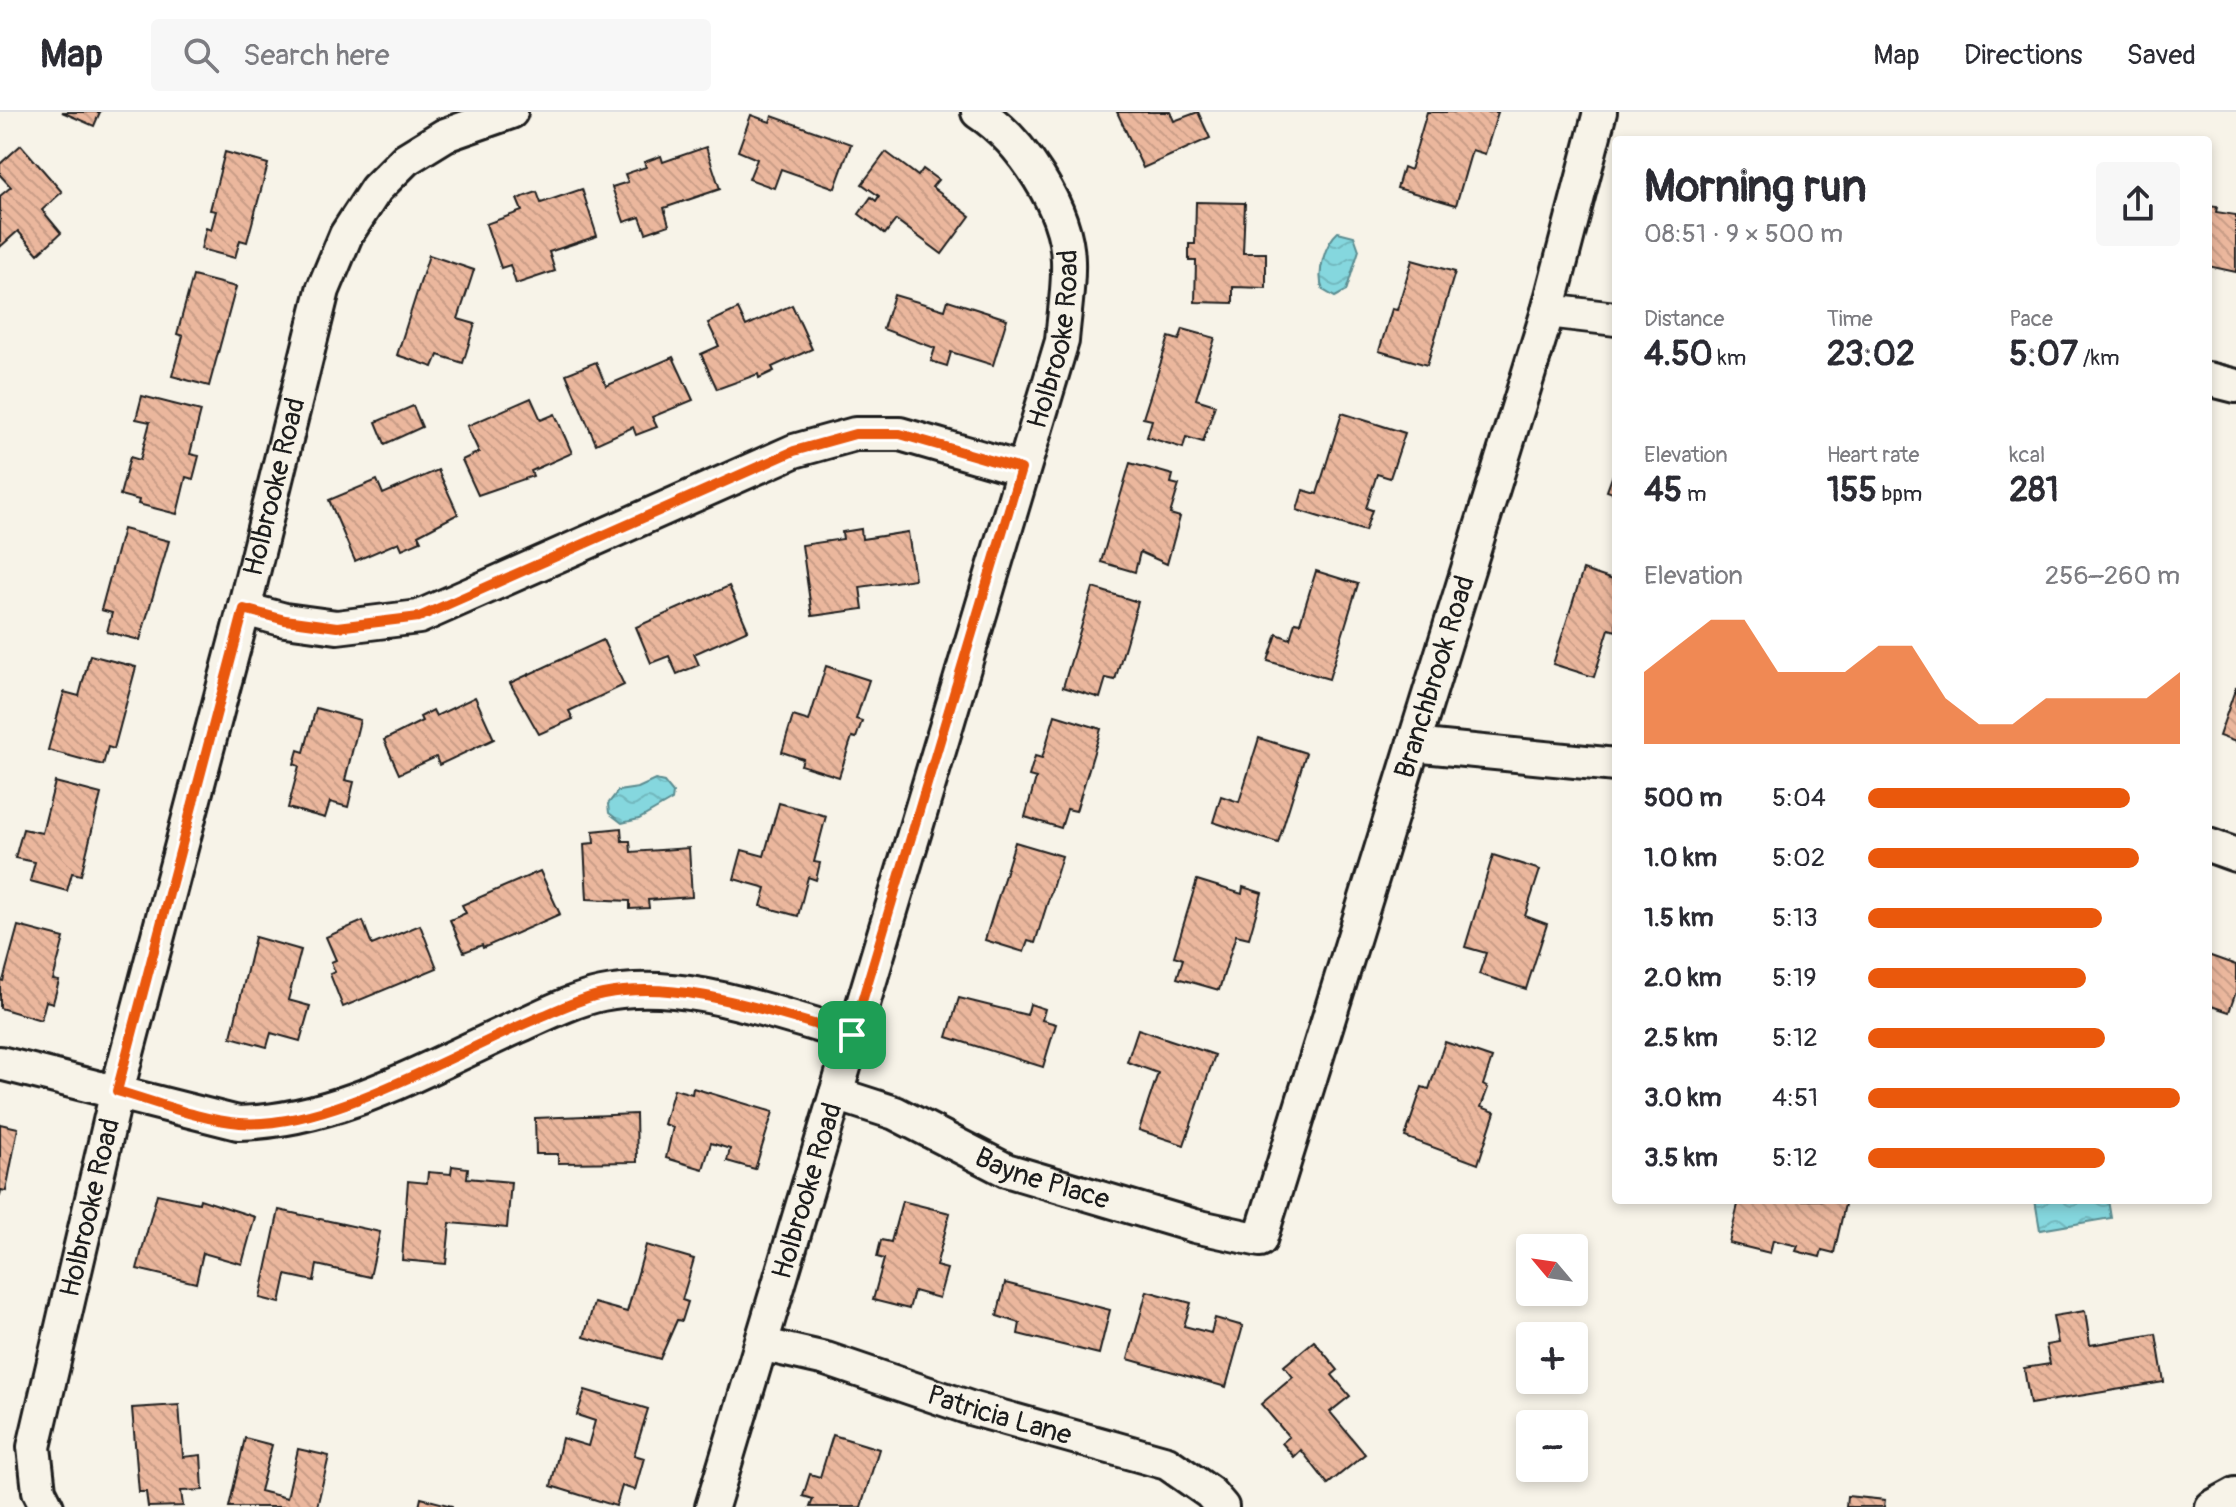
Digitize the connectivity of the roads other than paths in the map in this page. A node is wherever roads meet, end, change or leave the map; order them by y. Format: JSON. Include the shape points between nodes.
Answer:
{"nodes":[{"id":1,"x":511,"y":112,"type":"edge"},
{"id":2,"x":978,"y":112,"type":"edge"},
{"id":3,"x":1600,"y":112,"type":"edge"},
{"id":4,"x":1548,"y":311,"type":"junction"},
{"id":5,"x":1612,"y":319,"type":"edge"},
{"id":6,"x":2212,"y":380,"type":"edge"},
{"id":7,"x":2236,"y":386,"type":"edge"},
{"id":8,"x":1021,"y":469,"type":"junction"},
{"id":9,"x":244,"y":609,"type":"junction"},
{"id":10,"x":1413,"y":745,"type":"junction"},
{"id":11,"x":1612,"y":765,"type":"edge"},
{"id":12,"x":2212,"y":846,"type":"edge"},
{"id":13,"x":2236,"y":855,"type":"edge"},
{"id":14,"x":852,"y":1035,"type":"junction"},
{"id":15,"x":0,"y":1063,"type":"edge"},
{"id":16,"x":117,"y":1091,"type":"junction"},
{"id":17,"x":836,"y":1094,"type":"junction"},
{"id":18,"x":1260,"y":1240,"type":"joint"},
{"id":19,"x":764,"y":1345,"type":"junction"},
{"id":20,"x":2236,"y":1494,"type":"edge"},
{"id":21,"x":47,"y":1507,"type":"edge"},
{"id":22,"x":712,"y":1507,"type":"edge"},
{"id":23,"x":1222,"y":1507,"type":"edge"},
{"id":24,"x":2212,"y":1507,"type":"edge"}],
"edges":[{"from":1,"to":9,"type":"street","name":"Holbrooke Road","via":[[445,135],[406,159],[376,189],[346,235],[323,290]]},
{"from":2,"to":8,"type":"street","name":"Holbrooke Road","via":[[1028,159],[1055,207],[1069,259],[1062,341]]},
{"from":3,"to":4,"type":"street","name":"Branchbrook Road"},
{"from":4,"to":5,"type":"street"},
{"from":4,"to":10,"type":"street","name":"Branchbrook Road"},
{"from":6,"to":7,"type":"street"},
{"from":8,"to":9,"type":"street","via":[[900,434],[855,434],[794,451],[419,617],[337,627]]},
{"from":8,"to":14,"type":"street","name":"Holbrooke Road"},
{"from":9,"to":16,"type":"street","name":"Holbrooke Road"},
{"from":10,"to":11,"type":"street"},
{"from":10,"to":18,"type":"street","name":"Branchbrook Road"},
{"from":12,"to":13,"type":"street"},
{"from":14,"to":16,"type":"street","via":[[712,998],[656,990],[602,994],[332,1110],[276,1123],[238,1123]]},
{"from":14,"to":17,"type":"street","name":"Holbrooke Road"},
{"from":15,"to":16,"type":"street"},
{"from":16,"to":21,"type":"street","name":"Holbrooke Road","via":[[34,1447],[39,1491]]},
{"from":17,"to":18,"type":"street","name":"Bayne Place","via":[[895,1113],[1006,1170]]},
{"from":17,"to":19,"type":"street","name":"Holbrooke Road"},
{"from":19,"to":22,"type":"street","name":"Holbrooke Road"},
{"from":19,"to":23,"type":"street","name":"Patricia Lane","via":[[1167,1463]]},
{"from":20,"to":24,"type":"street"}]}
